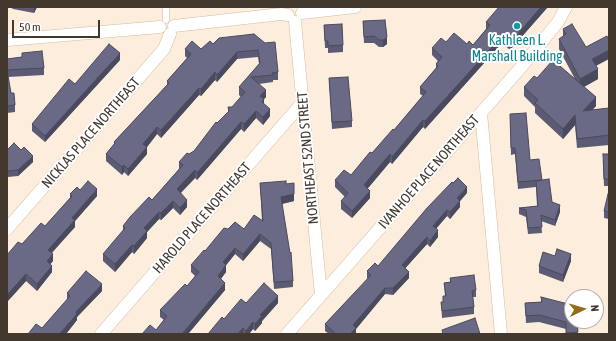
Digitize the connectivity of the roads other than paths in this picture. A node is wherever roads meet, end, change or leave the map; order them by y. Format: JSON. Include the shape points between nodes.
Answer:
{"nodes":[{"id":1,"x":166,"y":7,"type":"edge"},
{"id":2,"x":355,"y":7,"type":"edge"},
{"id":3,"x":566,"y":7,"type":"edge"},
{"id":4,"x":295,"y":17,"type":"junction"},
{"id":5,"x":168,"y":27,"type":"junction"},
{"id":6,"x":7,"y":40,"type":"edge"},
{"id":7,"x":303,"y":102,"type":"junction"},
{"id":8,"x":481,"y":113,"type":"junction"},
{"id":9,"x":7,"y":229,"type":"edge"},
{"id":10,"x":321,"y":295,"type":"junction"},
{"id":11,"x":101,"y":334,"type":"edge"},
{"id":12,"x":287,"y":334,"type":"edge"},
{"id":13,"x":501,"y":334,"type":"edge"}],
"edges":[{"from":1,"to":5,"type":"lane"},
{"from":2,"to":4,"type":"street"},
{"from":3,"to":8,"type":"street","name":"IVANHOE PLACE NORTHEAST","via":[[558,22]]},
{"from":4,"to":5,"type":"street","via":[[281,14]]},
{"from":4,"to":7,"type":"street","name":"NORTHEAST 52ND STREET"},
{"from":5,"to":6,"type":"street"},
{"from":5,"to":9,"type":"street","name":"NICKLAS PLACE NORTHEAST","via":[[164,48]]},
{"from":7,"to":10,"type":"street","name":"NORTHEAST 52ND STREET"},
{"from":7,"to":11,"type":"street","name":"HAROLD PLACE NORTHEAST"},
{"from":8,"to":10,"type":"street","name":"IVANHOE PLACE NORTHEAST"},
{"from":8,"to":13,"type":"street"},
{"from":10,"to":12,"type":"street","name":"IVANHOE PLACE NORTHEAST"}]}
